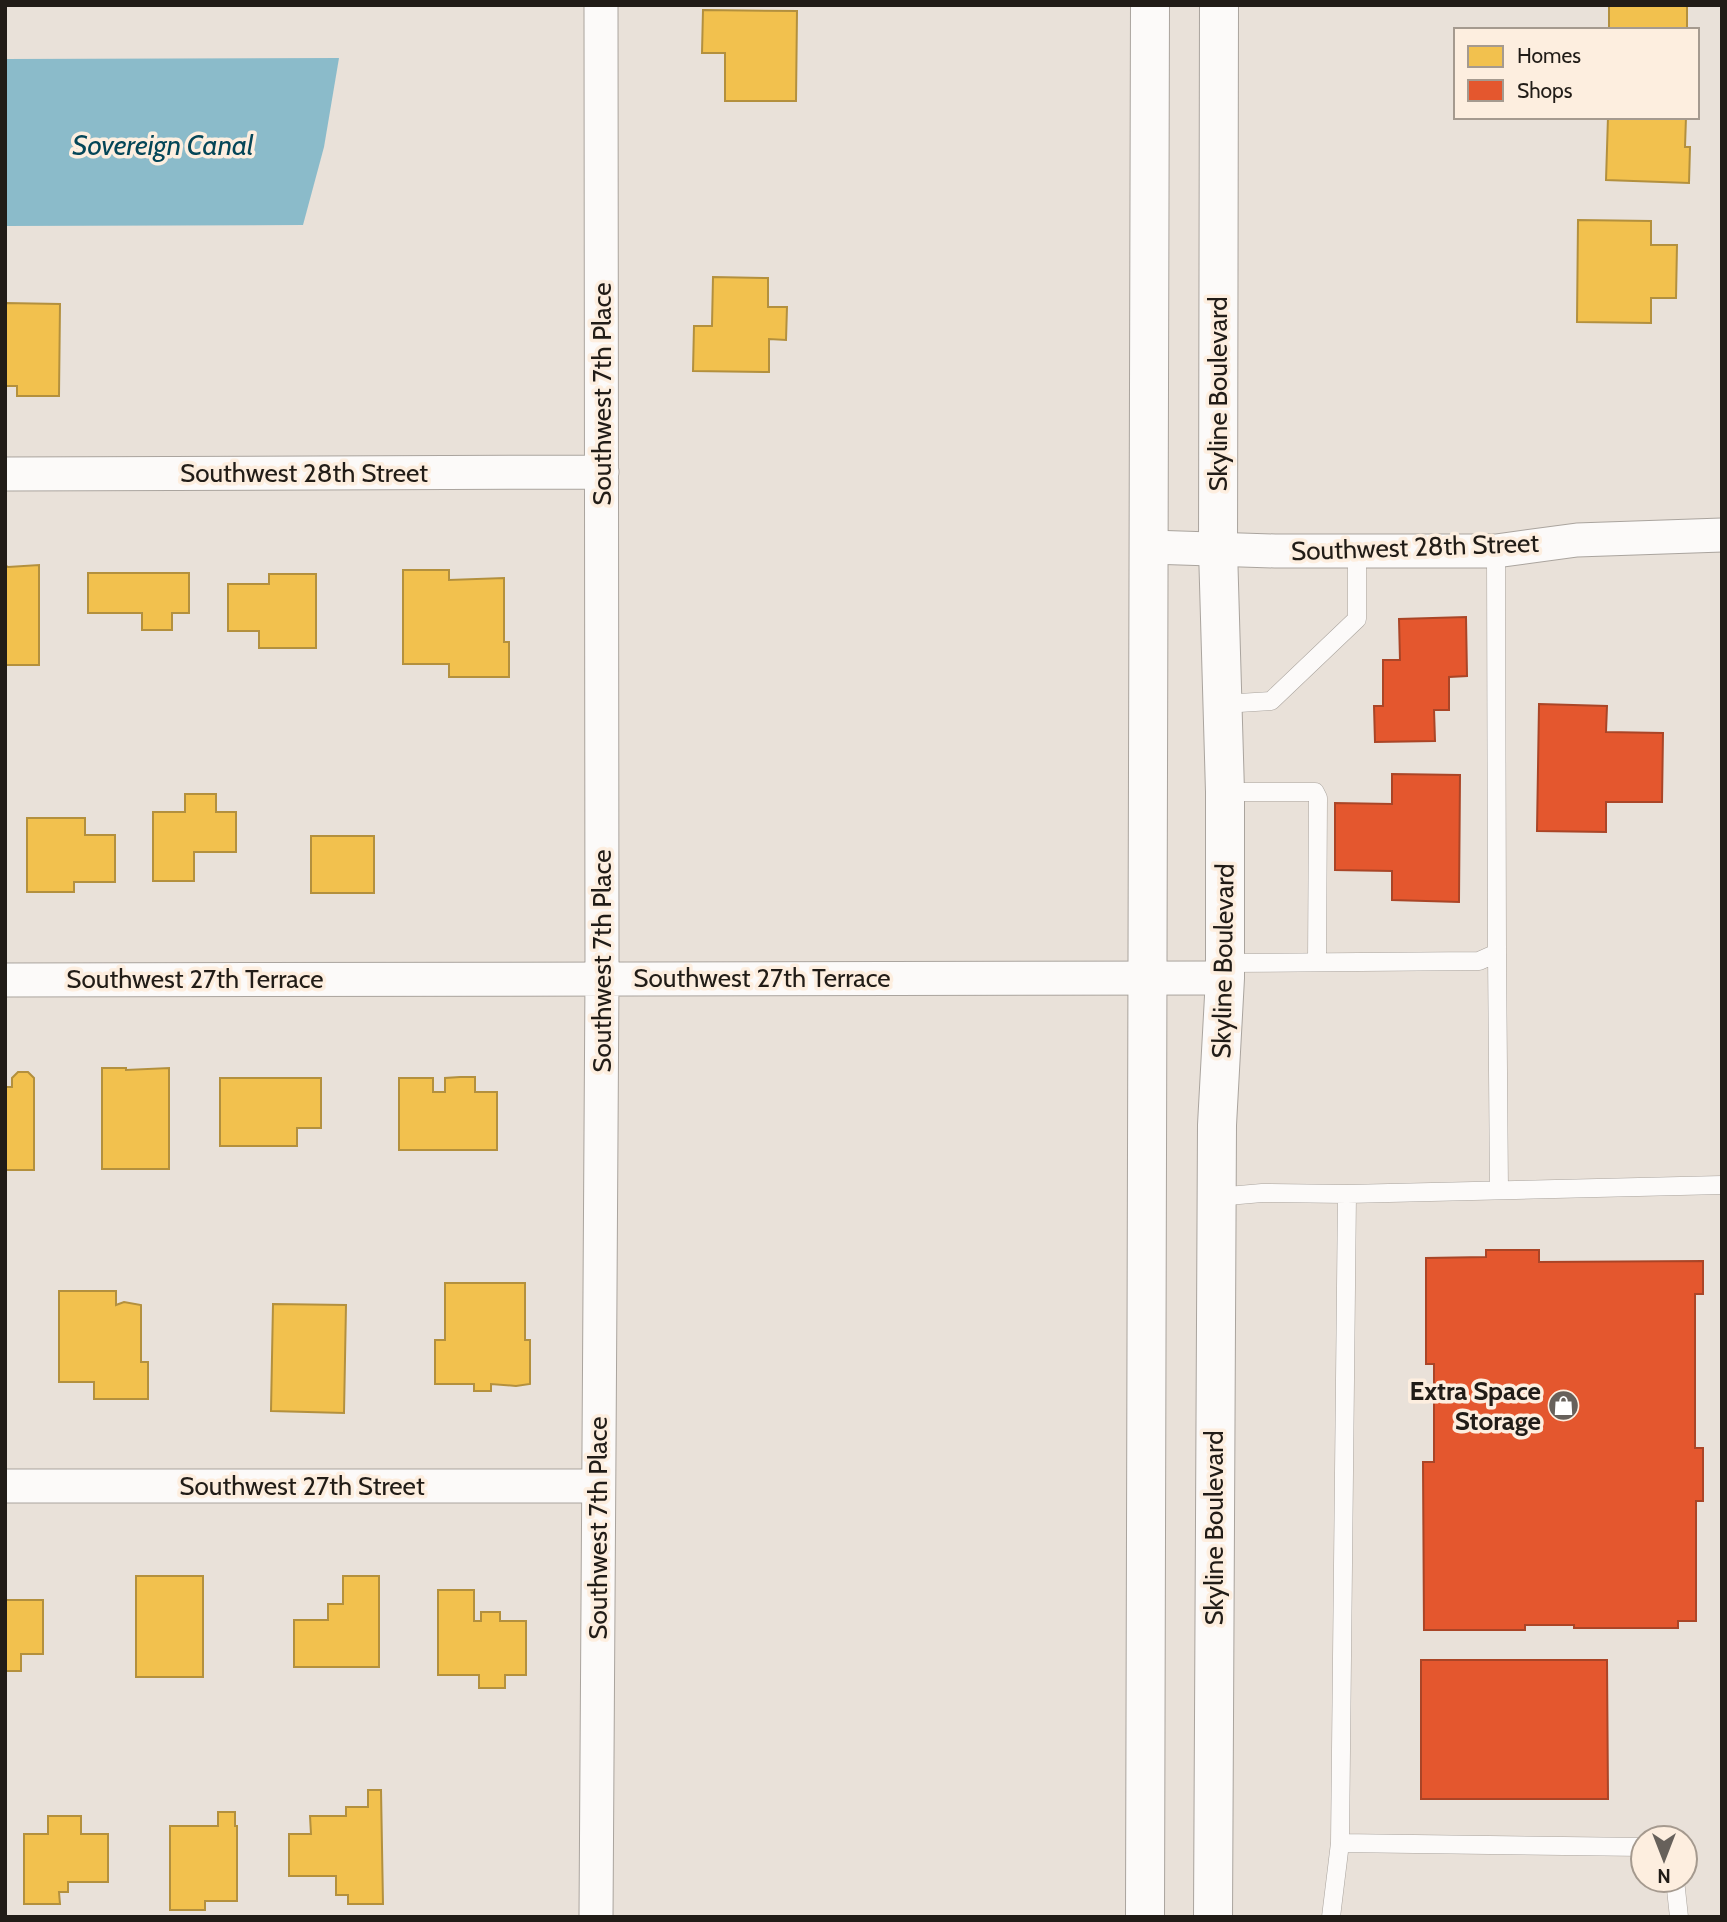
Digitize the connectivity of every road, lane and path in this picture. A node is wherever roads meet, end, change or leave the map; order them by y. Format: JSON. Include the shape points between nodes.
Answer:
{"nodes":[{"id":1,"x":601,"y":5,"type":"edge"},
{"id":2,"x":1150,"y":5,"type":"edge"},
{"id":3,"x":1219,"y":5,"type":"edge"},
{"id":4,"x":602,"y":472,"type":"junction"},
{"id":5,"x":5,"y":474,"type":"edge"},
{"id":6,"x":1722,"y":535,"type":"edge"},
{"id":7,"x":1150,"y":547,"type":"junction"},
{"id":8,"x":1218,"y":549,"type":"junction"},
{"id":9,"x":1357,"y":551,"type":"junction"},
{"id":10,"x":1496,"y":551,"type":"junction"},
{"id":11,"x":1223,"y":704,"type":"junction"},
{"id":12,"x":1225,"y":792,"type":"junction"},
{"id":13,"x":1497,"y":953,"type":"junction"},
{"id":14,"x":1324,"y":962,"type":"junction"},
{"id":15,"x":1225,"y":971,"type":"junction"},
{"id":16,"x":602,"y":978,"type":"junction"},
{"id":17,"x":1148,"y":978,"type":"junction"},
{"id":18,"x":5,"y":980,"type":"edge"},
{"id":19,"x":1722,"y":1185,"type":"edge"},
{"id":20,"x":1499,"y":1190,"type":"junction"},
{"id":21,"x":1347,"y":1194,"type":"junction"},
{"id":22,"x":1216,"y":1197,"type":"junction"},
{"id":23,"x":5,"y":1486,"type":"edge"},
{"id":24,"x":598,"y":1486,"type":"junction"},
{"id":25,"x":1340,"y":1843,"type":"junction"},
{"id":26,"x":1629,"y":1847,"type":"edge"},
{"id":27,"x":1677,"y":1894,"type":"edge"},
{"id":28,"x":596,"y":1917,"type":"edge"},
{"id":29,"x":1145,"y":1917,"type":"edge"},
{"id":30,"x":1213,"y":1917,"type":"edge"},
{"id":31,"x":1331,"y":1917,"type":"edge"},
{"id":32,"x":1679,"y":1917,"type":"edge"}],
"edges":[{"from":1,"to":4,"type":"street","name":"Southwest 7th Place"},
{"from":2,"to":7,"type":"street"},
{"from":3,"to":8,"type":"street","name":"Skyline Boulevard"},
{"from":4,"to":5,"type":"street","name":"Southwest 28th Street"},
{"from":4,"to":16,"type":"street","name":"Southwest 7th Place"},
{"from":6,"to":10,"type":"street","name":"Southwest 28th Street","via":[[1577,540]]},
{"from":7,"to":8,"type":"street","name":"Southwest 28th Street"},
{"from":7,"to":17,"type":"street"},
{"from":8,"to":9,"type":"street","name":"Southwest 28th Street"},
{"from":8,"to":11,"type":"street","name":"Skyline Boulevard"},
{"from":9,"to":10,"type":"street","name":"Southwest 28th Street"},
{"from":9,"to":11,"type":"lane","via":[[1357,619],[1271,701]]},
{"from":10,"to":13,"type":"lane"},
{"from":11,"to":12,"type":"street","name":"Skyline Boulevard"},
{"from":12,"to":14,"type":"lane","via":[[1315,792]]},
{"from":12,"to":15,"type":"street","name":"Skyline Boulevard"},
{"from":13,"to":14,"type":"lane","via":[[1479,961]]},
{"from":13,"to":20,"type":"lane"},
{"from":14,"to":15,"type":"lane"},
{"from":15,"to":17,"type":"street","name":"Southwest 27th Terrace"},
{"from":15,"to":22,"type":"street","name":"Skyline Boulevard"},
{"from":16,"to":17,"type":"street","name":"Southwest 27th Terrace"},
{"from":16,"to":18,"type":"street","name":"Southwest 27th Terrace"},
{"from":16,"to":24,"type":"street","name":"Southwest 7th Place"},
{"from":17,"to":29,"type":"street"},
{"from":19,"to":20,"type":"lane"},
{"from":20,"to":21,"type":"lane"},
{"from":21,"to":22,"type":"lane"},
{"from":21,"to":25,"type":"lane"},
{"from":22,"to":30,"type":"street","name":"Skyline Boulevard"},
{"from":23,"to":24,"type":"street","name":"Southwest 27th Street"},
{"from":24,"to":28,"type":"street","name":"Southwest 7th Place"},
{"from":25,"to":26,"type":"lane"},
{"from":25,"to":31,"type":"lane"},
{"from":27,"to":32,"type":"lane"}]}
